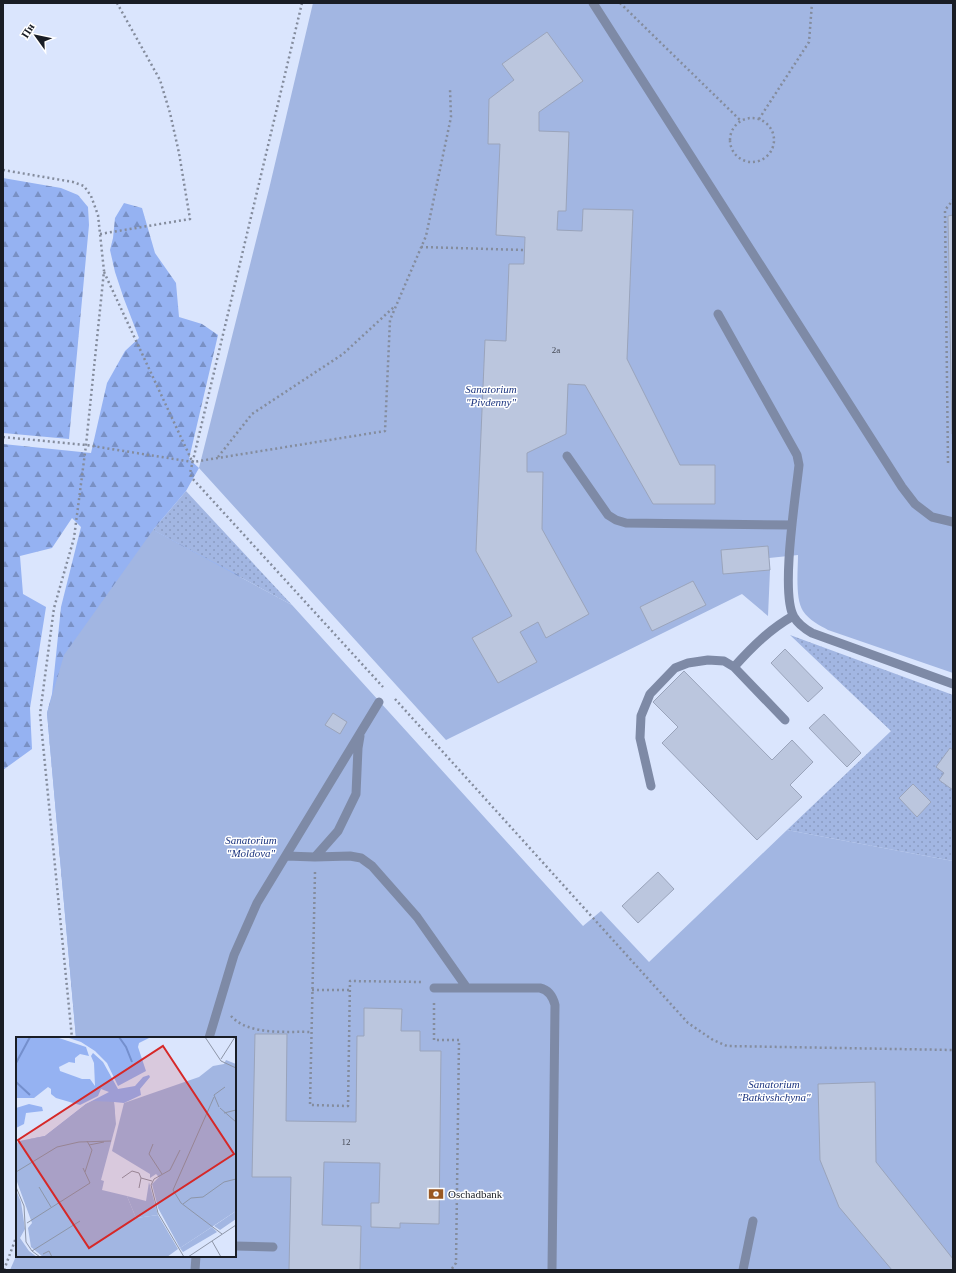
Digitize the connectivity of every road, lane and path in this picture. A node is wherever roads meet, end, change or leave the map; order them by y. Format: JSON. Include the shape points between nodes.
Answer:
{"nodes":[{"id":1,"x":117,"y":3,"type":"edge"},
{"id":2,"x":302,"y":3,"type":"edge"},
{"id":3,"x":593,"y":3,"type":"edge"},
{"id":4,"x":620,"y":3,"type":"edge"},
{"id":5,"x":812,"y":3,"type":"edge"},
{"id":6,"x":450,"y":90,"type":"dead end"},
{"id":7,"x":759,"y":119,"type":"junction"},
{"id":8,"x":741,"y":121,"type":"junction"},
{"id":9,"x":3,"y":170,"type":"edge"},
{"id":10,"x":953,"y":200,"type":"edge"},
{"id":11,"x":100,"y":234,"type":"junction"},
{"id":12,"x":421,"y":247,"type":"junction"},
{"id":13,"x":524,"y":250,"type":"dead end"},
{"id":14,"x":104,"y":270,"type":"junction"},
{"id":15,"x":395,"y":306,"type":"junction"},
{"id":16,"x":718,"y":314,"type":"dead end"},
{"id":17,"x":3,"y":437,"type":"edge"},
{"id":18,"x":86,"y":446,"type":"junction"},
{"id":19,"x":567,"y":456,"type":"dead end"},
{"id":20,"x":217,"y":458,"type":"junction"},
{"id":21,"x":193,"y":462,"type":"junction"},
{"id":22,"x":948,"y":463,"type":"dead end"},
{"id":23,"x":953,"y":522,"type":"edge"},
{"id":24,"x":792,"y":525,"type":"junction"},
{"id":25,"x":794,"y":616,"type":"junction"},
{"id":26,"x":734,"y":667,"type":"junction"},
{"id":27,"x":953,"y":684,"type":"edge"},
{"id":28,"x":388,"y":692,"type":"dead end"},
{"id":29,"x":394,"y":698,"type":"dead end"},
{"id":30,"x":379,"y":702,"type":"dead end"},
{"id":31,"x":785,"y":720,"type":"dead end"},
{"id":32,"x":361,"y":730,"type":"junction"},
{"id":33,"x":651,"y":786,"type":"dead end"},
{"id":34,"x":286,"y":856,"type":"junction"},
{"id":35,"x":315,"y":857,"type":"junction"},
{"id":36,"x":434,"y":988,"type":"junction"},
{"id":37,"x":467,"y":988,"type":"junction"},
{"id":38,"x":312,"y":990,"type":"junction"},
{"id":39,"x":350,"y":990,"type":"junction"},
{"id":40,"x":220,"y":999,"type":"junction"},
{"id":41,"x":312,"y":1032,"type":"junction"},
{"id":42,"x":72,"y":1037,"type":"edge"},
{"id":43,"x":209,"y":1037,"type":"edge"},
{"id":44,"x":953,"y":1050,"type":"edge"},
{"id":45,"x":753,"y":1221,"type":"dead end"},
{"id":46,"x":16,"y":1239,"type":"edge"},
{"id":47,"x":236,"y":1246,"type":"edge"},
{"id":48,"x":273,"y":1247,"type":"dead end"},
{"id":49,"x":196,"y":1257,"type":"edge"},
{"id":50,"x":4,"y":1270,"type":"edge"},
{"id":51,"x":195,"y":1270,"type":"edge"},
{"id":52,"x":451,"y":1270,"type":"edge"},
{"id":53,"x":552,"y":1270,"type":"edge"},
{"id":54,"x":743,"y":1270,"type":"edge"}],
"edges":[{"from":1,"to":11,"type":"path","via":[[160,80],[179,152],[190,219]]},
{"from":2,"to":21,"type":"path"},
{"from":3,"to":23,"type":"lane","via":[[902,487],[915,504],[932,517]]},
{"from":4,"to":8,"type":"path"},
{"from":5,"to":7,"type":"path","via":[[809,42]]},
{"from":6,"to":12,"type":"path","via":[[451,117],[426,236]]},
{"from":7,"to":8,"type":"path"},
{"from":7,"to":8,"type":"path","via":[[770,126],[774,144],[768,156],[751,163],[739,159],[731,149],[732,130]]},
{"from":9,"to":11,"type":"path","via":[[84,186],[98,214]]},
{"from":10,"to":22,"type":"path","via":[[945,210]]},
{"from":11,"to":14,"type":"path"},
{"from":12,"to":13,"type":"path"},
{"from":12,"to":15,"type":"path"},
{"from":14,"to":18,"type":"path"},
{"from":14,"to":21,"type":"path"},
{"from":15,"to":20,"type":"path","via":[[343,354],[252,414]]},
{"from":15,"to":20,"type":"path","via":[[390,320],[385,431]]},
{"from":16,"to":24,"type":"lane","via":[[797,455],[799,465]]},
{"from":17,"to":18,"type":"path"},
{"from":18,"to":21,"type":"path"},
{"from":18,"to":42,"type":"path","via":[[74,538],[54,608],[40,714]]},
{"from":19,"to":24,"type":"lane","via":[[608,515],[616,520],[626,523]]},
{"from":20,"to":21,"type":"path"},
{"from":21,"to":28,"type":"path","via":[[190,473],[192,478]]},
{"from":24,"to":25,"type":"lane","via":[[788,592]]},
{"from":25,"to":26,"type":"lane","via":[[761,639]]},
{"from":25,"to":27,"type":"lane","via":[[812,633]]},
{"from":26,"to":31,"type":"lane"},
{"from":26,"to":33,"type":"lane","via":[[716,660],[688,663],[675,668],[650,694],[642,716],[640,738]]},
{"from":29,"to":44,"type":"path","via":[[688,1023],[713,1040],[727,1046]]},
{"from":30,"to":32,"type":"lane"},
{"from":32,"to":34,"type":"lane"},
{"from":32,"to":35,"type":"lane","via":[[356,794],[338,831]]},
{"from":34,"to":35,"type":"lane"},
{"from":34,"to":40,"type":"lane","via":[[257,903],[234,955]]},
{"from":35,"to":37,"type":"lane","via":[[350,856],[361,858],[372,866],[417,917]]},
{"from":35,"to":38,"type":"path"},
{"from":36,"to":37,"type":"lane"},
{"from":36,"to":39,"type":"path","via":[[427,982],[350,980]]},
{"from":36,"to":52,"type":"path","via":[[434,1040],[459,1040],[456,1263]]},
{"from":37,"to":53,"type":"lane","via":[[540,988],[549,992],[556,1005]]},
{"from":38,"to":39,"type":"path"},
{"from":38,"to":41,"type":"path"},
{"from":39,"to":41,"type":"path","via":[[348,1106],[310,1105]]},
{"from":40,"to":41,"type":"path","via":[[236,1022],[247,1028]]},
{"from":40,"to":43,"type":"lane"},
{"from":45,"to":54,"type":"lane"},
{"from":46,"to":50,"type":"path"},
{"from":47,"to":48,"type":"lane"},
{"from":49,"to":51,"type":"lane"}]}
